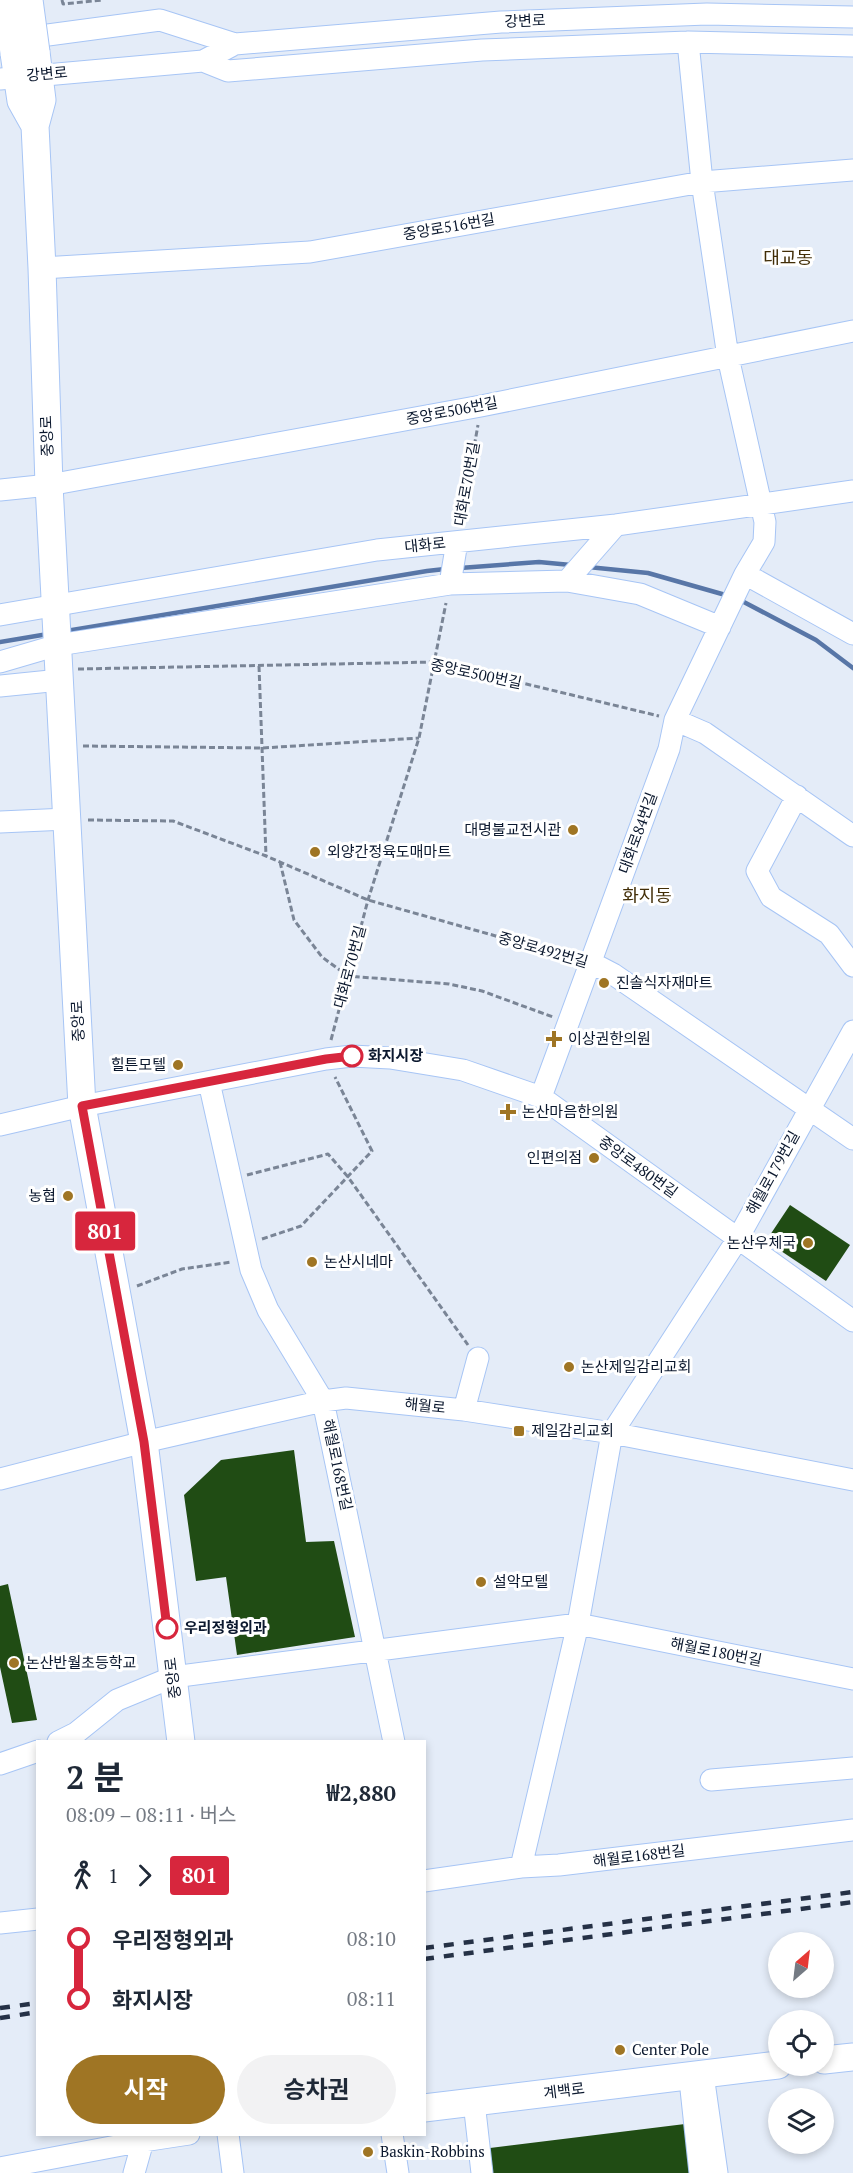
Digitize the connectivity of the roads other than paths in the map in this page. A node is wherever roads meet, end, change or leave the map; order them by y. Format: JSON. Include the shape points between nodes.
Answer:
{"nodes":[{"id":1,"x":7,"y":0,"type":"edge"},
{"id":2,"x":29,"y":0,"type":"edge"},
{"id":3,"x":853,"y":17,"type":"edge"},
{"id":4,"x":688,"y":42,"type":"junction"},
{"id":5,"x":235,"y":45,"type":"junction"},
{"id":6,"x":853,"y":46,"type":"edge"},
{"id":7,"x":202,"y":61,"type":"junction"},
{"id":8,"x":18,"y":62,"type":"edge"},
{"id":9,"x":853,"y":170,"type":"edge"},
{"id":10,"x":702,"y":182,"type":"junction"},
{"id":11,"x":42,"y":268,"type":"junction"},
{"id":12,"x":853,"y":331,"type":"edge"},
{"id":13,"x":728,"y":357,"type":"junction"},
{"id":14,"x":49,"y":486,"type":"junction"},
{"id":15,"x":0,"y":490,"type":"edge"},
{"id":16,"x":853,"y":491,"type":"edge"},
{"id":17,"x":760,"y":504,"type":"junction"},
{"id":18,"x":616,"y":525,"type":"junction"},
{"id":19,"x":457,"y":542,"type":"junction"},
{"id":20,"x":567,"y":581,"type":"junction"},
{"id":21,"x":742,"y":581,"type":"junction"},
{"id":22,"x":450,"y":584,"type":"junction"},
{"id":23,"x":55,"y":605,"type":"junction"},
{"id":24,"x":0,"y":615,"type":"edge"},
{"id":25,"x":720,"y":627,"type":"junction"},
{"id":26,"x":853,"y":634,"type":"edge"},
{"id":27,"x":0,"y":662,"type":"edge"},
{"id":28,"x":60,"y":665,"type":"junction"},
{"id":29,"x":0,"y":686,"type":"edge"},
{"id":30,"x":675,"y":720,"type":"junction"},
{"id":31,"x":797,"y":796,"type":"junction"},
{"id":32,"x":67,"y":819,"type":"junction"},
{"id":33,"x":0,"y":822,"type":"edge"},
{"id":34,"x":853,"y":837,"type":"edge"},
{"id":35,"x":590,"y":962,"type":"junction"},
{"id":36,"x":853,"y":966,"type":"edge"},
{"id":37,"x":853,"y":1031,"type":"edge"},
{"id":38,"x":209,"y":1082,"type":"junction"},
{"id":39,"x":541,"y":1097,"type":"junction"},
{"id":40,"x":82,"y":1106,"type":"junction"},
{"id":41,"x":809,"y":1108,"type":"junction"},
{"id":42,"x":0,"y":1125,"type":"edge"},
{"id":43,"x":853,"y":1139,"type":"edge"},
{"id":44,"x":737,"y":1240,"type":"junction"},
{"id":45,"x":853,"y":1322,"type":"edge"},
{"id":46,"x":478,"y":1358,"type":"road end"},
{"id":47,"x":323,"y":1401,"type":"junction"},
{"id":48,"x":464,"y":1410,"type":"junction"},
{"id":49,"x":612,"y":1433,"type":"junction"},
{"id":50,"x":144,"y":1442,"type":"junction"},
{"id":51,"x":0,"y":1479,"type":"edge"},
{"id":52,"x":853,"y":1480,"type":"edge"},
{"id":53,"x":578,"y":1624,"type":"junction"},
{"id":54,"x":375,"y":1649,"type":"junction"},
{"id":55,"x":173,"y":1677,"type":"junction"},
{"id":56,"x":853,"y":1679,"type":"edge"},
{"id":57,"x":62,"y":1740,"type":"edge"},
{"id":58,"x":181,"y":1740,"type":"edge"},
{"id":59,"x":394,"y":1740,"type":"edge"},
{"id":60,"x":36,"y":1752,"type":"edge"},
{"id":61,"x":0,"y":1764,"type":"edge"},
{"id":62,"x":853,"y":1767,"type":"edge"},
{"id":63,"x":711,"y":1780,"type":"dead end"},
{"id":64,"x":853,"y":1830,"type":"edge"},
{"id":65,"x":521,"y":1867,"type":"junction"},
{"id":66,"x":426,"y":1881,"type":"edge"},
{"id":67,"x":36,"y":1919,"type":"edge"},
{"id":68,"x":0,"y":1923,"type":"edge"},
{"id":69,"x":853,"y":2057,"type":"edge"},
{"id":70,"x":834,"y":2059,"type":"edge"},
{"id":71,"x":768,"y":2067,"type":"edge"},
{"id":72,"x":696,"y":2075,"type":"junction"},
{"id":73,"x":474,"y":2102,"type":"junction"},
{"id":74,"x":426,"y":2108,"type":"edge"},
{"id":75,"x":176,"y":2136,"type":"edge"},
{"id":76,"x":228,"y":2136,"type":"edge"},
{"id":77,"x":392,"y":2136,"type":"edge"},
{"id":78,"x":143,"y":2141,"type":"junction"},
{"id":79,"x":0,"y":2168,"type":"edge"},
{"id":80,"x":134,"y":2173,"type":"edge"},
{"id":81,"x":233,"y":2173,"type":"edge"},
{"id":82,"x":398,"y":2173,"type":"edge"},
{"id":83,"x":482,"y":2173,"type":"edge"},
{"id":84,"x":700,"y":2173,"type":"edge"},
{"id":85,"x":717,"y":2173,"type":"edge"}],
"edges":[{"from":1,"to":8,"type":"main road","name":"중앙로","bridge":true},
{"from":2,"to":8,"type":"main road","name":"중앙로","bridge":true},
{"from":3,"to":5,"type":"street","name":"강변로","via":[[707,14],[501,22]]},
{"from":4,"to":6,"type":"street","name":"강변로"},
{"from":4,"to":7,"type":"street","name":"강변로","via":[[482,50],[228,71]]},
{"from":4,"to":10,"type":"street","name":"대화로84번길"},
{"from":5,"to":7,"type":"street","name":"강변로"},
{"from":5,"to":8,"type":"street","via":[[160,20]]},
{"from":7,"to":8,"type":"street","name":"강변로"},
{"from":8,"to":11,"type":"main road","name":"중앙로","via":[[42,100],[35,126]]},
{"from":9,"to":10,"type":"street","name":"중앙로516번길"},
{"from":10,"to":11,"type":"street","name":"중앙로516번길","via":[[310,252]]},
{"from":10,"to":13,"type":"street","name":"대화로84번길"},
{"from":11,"to":14,"type":"main road","name":"중앙로"},
{"from":12,"to":13,"type":"street","name":"중앙로506번길"},
{"from":13,"to":14,"type":"street","name":"중앙로506번길"},
{"from":13,"to":17,"type":"street","name":"대화로84번길"},
{"from":14,"to":15,"type":"street","name":"중앙로506번길"},
{"from":14,"to":23,"type":"main road","name":"중앙로"},
{"from":16,"to":17,"type":"street","name":"대화로"},
{"from":17,"to":18,"type":"street","name":"대화로"},
{"from":17,"to":21,"type":"street","name":"대화로84번길","via":[[765,522],[764,542]]},
{"from":18,"to":19,"type":"street","name":"대화로"},
{"from":18,"to":20,"type":"street"},
{"from":19,"to":22,"type":"street","name":"대화로70번길"},
{"from":19,"to":23,"type":"street","name":"대화로","via":[[377,550]]},
{"from":20,"to":22,"type":"street"},
{"from":20,"to":25,"type":"street","via":[[640,594]]},
{"from":21,"to":25,"type":"street","name":"대화로84번길"},
{"from":21,"to":26,"type":"street"},
{"from":22,"to":28,"type":"street"},
{"from":23,"to":24,"type":"street","name":"대화로"},
{"from":23,"to":28,"type":"main road","name":"중앙로"},
{"from":25,"to":30,"type":"street","name":"대화로84번길"},
{"from":27,"to":28,"type":"street"},
{"from":28,"to":29,"type":"street"},
{"from":28,"to":32,"type":"main road","name":"중앙로"},
{"from":30,"to":31,"type":"street","via":[[705,733]]},
{"from":30,"to":35,"type":"street","name":"대화로84번길","via":[[669,748]]},
{"from":31,"to":34,"type":"street"},
{"from":31,"to":36,"type":"street","via":[[757,871],[771,897],[829,934]]},
{"from":32,"to":33,"type":"street"},
{"from":32,"to":40,"type":"main road","name":"중앙로"},
{"from":35,"to":39,"type":"street","name":"대화로84번길"},
{"from":35,"to":41,"type":"street","name":"중앙로492번길"},
{"from":37,"to":41,"type":"street","name":"해월로179번길"},
{"from":38,"to":39,"type":"street","name":"중앙로480번길","via":[[352,1056],[463,1070]]},
{"from":38,"to":40,"type":"street","name":"중앙로480번길"},
{"from":38,"to":47,"type":"street","name":"해월로168번길","via":[[251,1270],[268,1310]]},
{"from":39,"to":44,"type":"street","name":"중앙로480번길"},
{"from":40,"to":42,"type":"street","name":"중앙로480번길"},
{"from":40,"to":50,"type":"main road","name":"중앙로"},
{"from":41,"to":43,"type":"street","name":"중앙로492번길"},
{"from":41,"to":44,"type":"street","name":"해월로179번길"},
{"from":44,"to":45,"type":"street","name":"중앙로480번길"},
{"from":44,"to":49,"type":"street","name":"해월로179번길"},
{"from":46,"to":48,"type":"street"},
{"from":47,"to":48,"type":"street","name":"해월로","via":[[346,1398]]},
{"from":47,"to":50,"type":"street","name":"해월로"},
{"from":47,"to":54,"type":"street","name":"해월로168번길"},
{"from":48,"to":49,"type":"street","name":"해월로"},
{"from":49,"to":52,"type":"street","name":"해월로"},
{"from":49,"to":53,"type":"street"},
{"from":50,"to":51,"type":"street","name":"해월로"},
{"from":50,"to":55,"type":"main road","name":"중앙로"},
{"from":53,"to":54,"type":"street","name":"해월로180번길"},
{"from":53,"to":56,"type":"street","name":"해월로180번길"},
{"from":53,"to":65,"type":"street"},
{"from":54,"to":55,"type":"street","name":"해월로180번길"},
{"from":54,"to":59,"type":"street","name":"해월로168번길"},
{"from":55,"to":57,"type":"street","name":"해월로180번길","via":[[117,1700]]},
{"from":55,"to":58,"type":"main road","name":"중앙로"},
{"from":60,"to":61,"type":"street"},
{"from":62,"to":63,"type":"street"},
{"from":64,"to":65,"type":"street","name":"해월로168번길"},
{"from":65,"to":66,"type":"street","name":"해월로168번길"},
{"from":67,"to":68,"type":"street"},
{"from":69,"to":70,"type":"main road"},
{"from":71,"to":72,"type":"main road","name":"계백로"},
{"from":72,"to":73,"type":"main road","name":"계백로"},
{"from":72,"to":84,"type":"street"},
{"from":72,"to":85,"type":"street"},
{"from":73,"to":74,"type":"main road","name":"계백로"},
{"from":73,"to":83,"type":"street"},
{"from":75,"to":78,"type":"street"},
{"from":76,"to":81,"type":"street"},
{"from":77,"to":82,"type":"street"},
{"from":78,"to":79,"type":"street"},
{"from":78,"to":80,"type":"street"}]}
